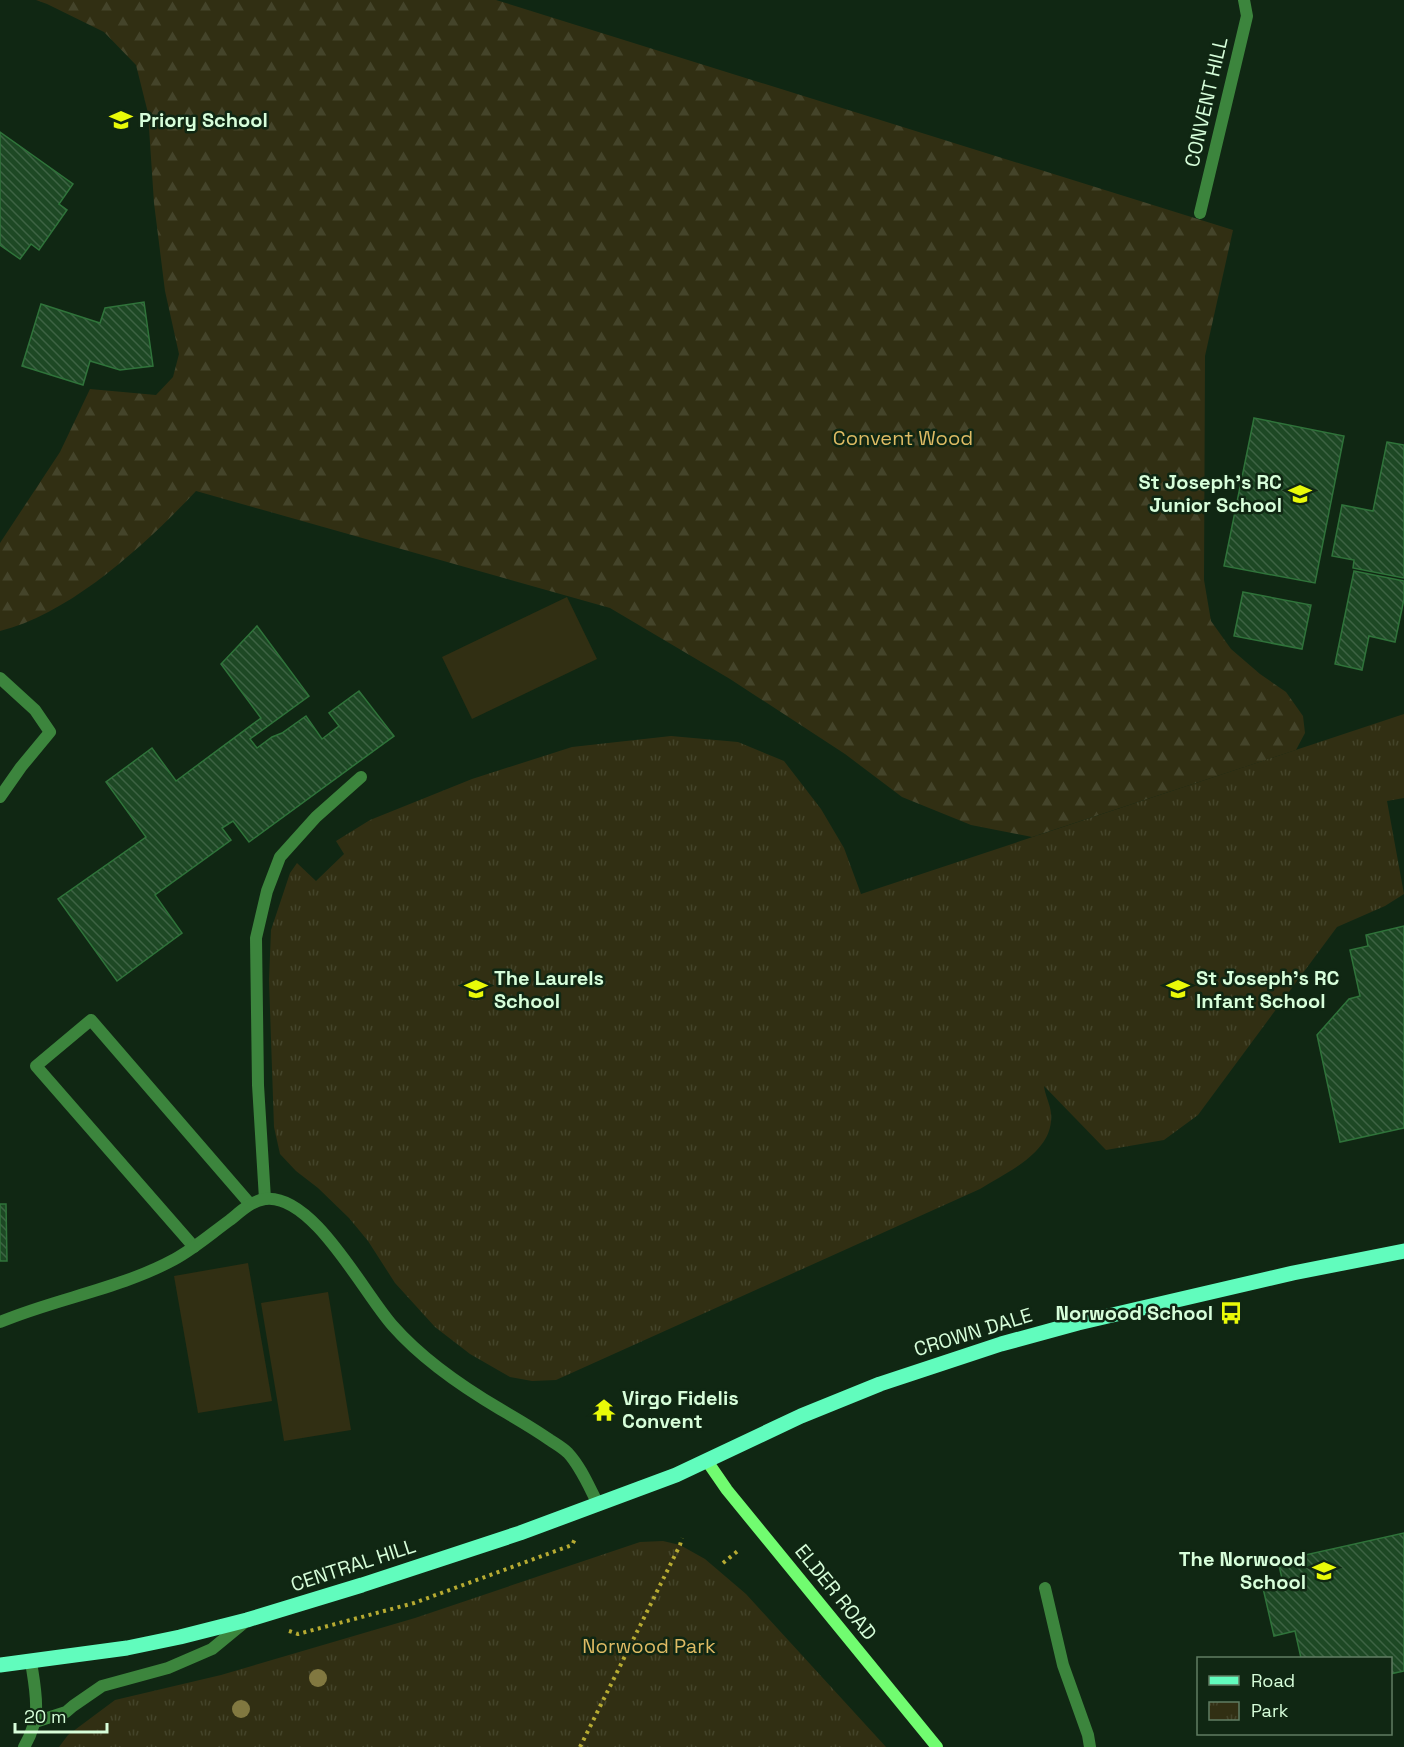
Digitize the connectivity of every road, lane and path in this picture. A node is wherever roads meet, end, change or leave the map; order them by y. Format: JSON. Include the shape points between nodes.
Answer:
{"nodes":[{"id":1,"x":1244,"y":0,"type":"edge"},
{"id":2,"x":1200,"y":213,"type":"dead end"},
{"id":3,"x":0,"y":678,"type":"edge"},
{"id":4,"x":362,"y":777,"type":"dead end"},
{"id":5,"x":0,"y":797,"type":"edge"},
{"id":6,"x":266,"y":1199,"type":"junction"},
{"id":7,"x":250,"y":1204,"type":"junction"},
{"id":8,"x":194,"y":1247,"type":"junction"},
{"id":9,"x":1404,"y":1251,"type":"edge"},
{"id":10,"x":0,"y":1322,"type":"edge"},
{"id":11,"x":707,"y":1461,"type":"junction"},
{"id":12,"x":594,"y":1505,"type":"junction"},
{"id":13,"x":682,"y":1538,"type":"dead end"},
{"id":14,"x":738,"y":1550,"type":"dead end"},
{"id":15,"x":723,"y":1563,"type":"dead end"},
{"id":16,"x":1045,"y":1588,"type":"dead end"},
{"id":17,"x":252,"y":1618,"type":"junction"},
{"id":18,"x":31,"y":1662,"type":"junction"},
{"id":19,"x":0,"y":1665,"type":"edge"},
{"id":20,"x":35,"y":1722,"type":"junction"},
{"id":21,"x":24,"y":1747,"type":"edge"},
{"id":22,"x":580,"y":1747,"type":"edge"},
{"id":23,"x":938,"y":1747,"type":"edge"},
{"id":24,"x":1090,"y":1747,"type":"edge"}],
"edges":[{"from":1,"to":2,"type":"street","name":"CONVENT HILL","via":[[1247,16]]},
{"from":3,"to":5,"type":"street","via":[[35,710],[50,732]]},
{"from":4,"to":6,"type":"street","via":[[280,857],[256,938],[258,1085]]},
{"from":6,"to":7,"type":"street"},
{"from":6,"to":12,"type":"street","via":[[284,1202],[306,1215],[330,1239],[393,1326],[426,1358],[567,1452],[577,1464]]},
{"from":7,"to":8,"type":"street"},
{"from":7,"to":8,"type":"street","via":[[91,1020],[36,1066]]},
{"from":8,"to":10,"type":"street","via":[[142,1274]]},
{"from":9,"to":11,"type":"main road","name":"CROWN DALE","via":[[1293,1273],[1001,1344],[880,1384]]},
{"from":11,"to":12,"type":"main road","name":"CENTRAL HILL"},
{"from":11,"to":23,"type":"main road","name":"ELDER ROAD"},
{"from":12,"to":17,"type":"main road","name":"CENTRAL HILL","via":[[499,1540]]},
{"from":12,"to":17,"type":"path","via":[[572,1545],[414,1604],[298,1635]]},
{"from":13,"to":22,"type":"path"},
{"from":14,"to":15,"type":"path"},
{"from":16,"to":24,"type":"street","via":[[1063,1665]]},
{"from":17,"to":18,"type":"main road","name":"CENTRAL HILL","via":[[127,1648]]},
{"from":17,"to":20,"type":"street","via":[[212,1649],[168,1668],[102,1686],[66,1712]]},
{"from":18,"to":19,"type":"main road","name":"CENTRAL HILL"},
{"from":18,"to":20,"type":"street","via":[[37,1703]]},
{"from":20,"to":21,"type":"street"}]}
